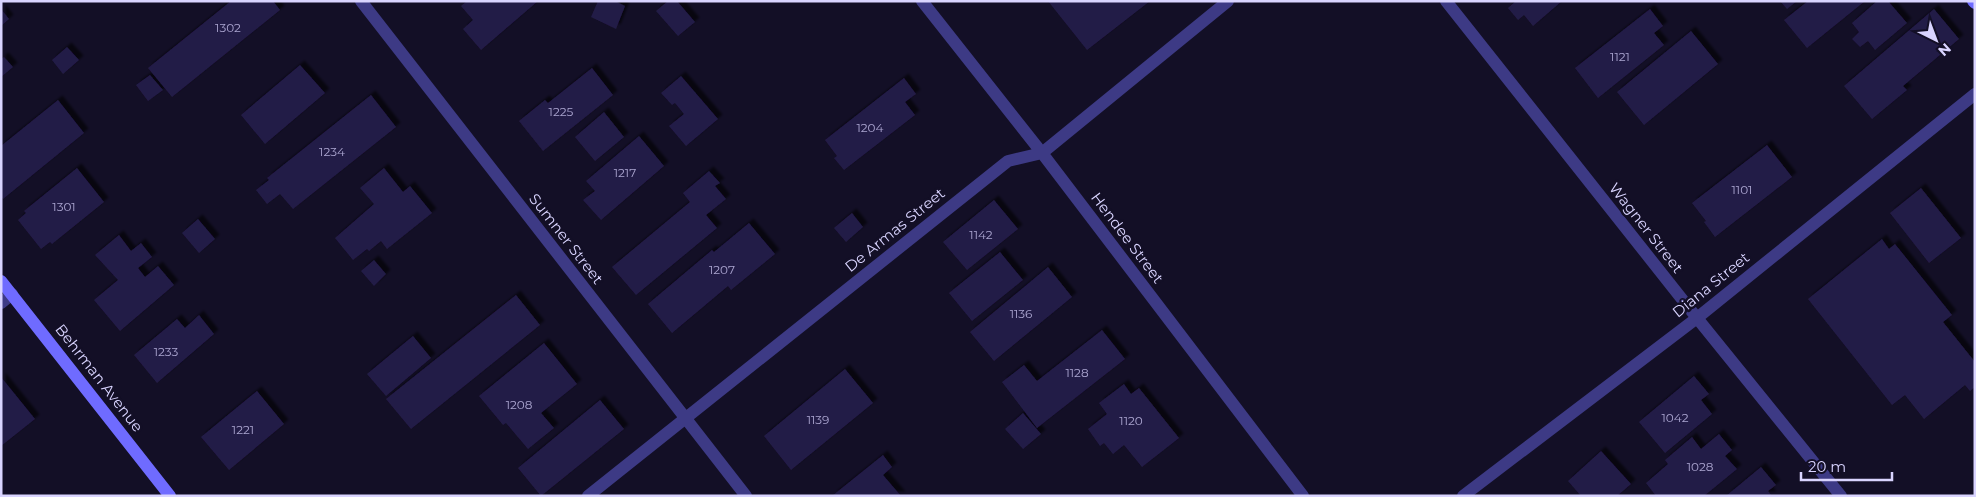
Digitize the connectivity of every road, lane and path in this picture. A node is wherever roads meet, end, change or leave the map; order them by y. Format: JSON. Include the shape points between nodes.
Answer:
{"nodes":[{"id":1,"x":361,"y":1,"type":"edge"},
{"id":2,"x":922,"y":1,"type":"edge"},
{"id":3,"x":1228,"y":1,"type":"edge"},
{"id":4,"x":1446,"y":1,"type":"edge"},
{"id":5,"x":1975,"y":94,"type":"edge"},
{"id":6,"x":1042,"y":153,"type":"junction"},
{"id":7,"x":1,"y":281,"type":"edge"},
{"id":8,"x":12,"y":294,"type":"junction"},
{"id":9,"x":1,"y":303,"type":"edge"},
{"id":10,"x":1697,"y":318,"type":"junction"},
{"id":11,"x":685,"y":419,"type":"junction"},
{"id":12,"x":170,"y":496,"type":"edge"},
{"id":13,"x":588,"y":496,"type":"edge"},
{"id":14,"x":746,"y":496,"type":"edge"},
{"id":15,"x":1303,"y":496,"type":"edge"},
{"id":16,"x":1463,"y":496,"type":"edge"},
{"id":17,"x":1841,"y":496,"type":"edge"}],
"edges":[{"from":1,"to":11,"type":"street","name":"Sumner Street"},
{"from":2,"to":6,"type":"street","name":"Hendee Street"},
{"from":3,"to":6,"type":"street","name":"De Armas Street"},
{"from":4,"to":10,"type":"street","name":"Wagner Street"},
{"from":5,"to":10,"type":"street","name":"Diana Street"},
{"from":6,"to":11,"type":"street","name":"De Armas Street","via":[[1008,161]]},
{"from":6,"to":15,"type":"street","name":"Hendee Street"},
{"from":7,"to":8,"type":"street","name":"Behrman Avenue"},
{"from":8,"to":9,"type":"street"},
{"from":8,"to":12,"type":"street","name":"Behrman Avenue"},
{"from":10,"to":16,"type":"street","name":"Diana Street"},
{"from":10,"to":17,"type":"street","name":"Wagner Street"},
{"from":11,"to":13,"type":"street","name":"De Armas Street"},
{"from":11,"to":14,"type":"street","name":"Sumner Street"}]}
